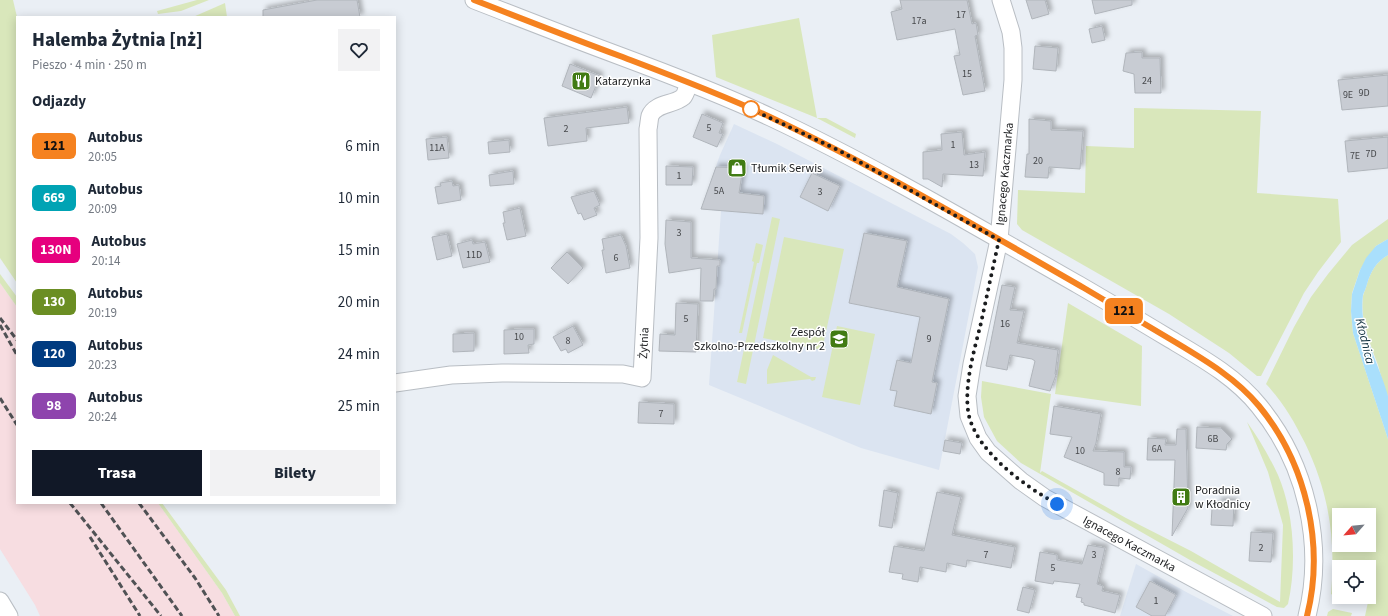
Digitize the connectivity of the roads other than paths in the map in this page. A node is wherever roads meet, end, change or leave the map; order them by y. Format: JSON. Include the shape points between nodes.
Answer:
{"nodes":[{"id":1,"x":474,"y":0,"type":"edge"},
{"id":2,"x":1001,"y":0,"type":"edge"},
{"id":3,"x":689,"y":83,"type":"junction"},
{"id":4,"x":999,"y":240,"type":"junction"},
{"id":5,"x":396,"y":382,"type":"edge"},
{"id":6,"x":0,"y":601,"type":"edge"},
{"id":7,"x":9,"y":616,"type":"edge"},
{"id":8,"x":1263,"y":616,"type":"edge"},
{"id":9,"x":1307,"y":616,"type":"edge"}],
"edges":[{"from":1,"to":3,"type":"street"},
{"from":2,"to":4,"type":"street","name":"Ignacego Kaczmarka","via":[[1011,32],[1013,80]]},
{"from":3,"to":4,"type":"street","via":[[840,151]]},
{"from":3,"to":5,"type":"street","name":"Żytnia","via":[[684,96],[676,102],[654,110],[650,116],[649,238],[642,378],[623,374],[502,373],[451,375]]},
{"from":4,"to":8,"type":"street","name":"Ignacego Kaczmarka","via":[[967,396],[969,416],[978,438],[998,461],[1045,498]]},
{"from":4,"to":9,"type":"street","via":[[1128,313],[1209,363],[1246,391],[1260,407],[1285,443],[1298,471],[1308,506],[1314,544],[1313,575]]},
{"from":6,"to":7,"type":"street"}]}
